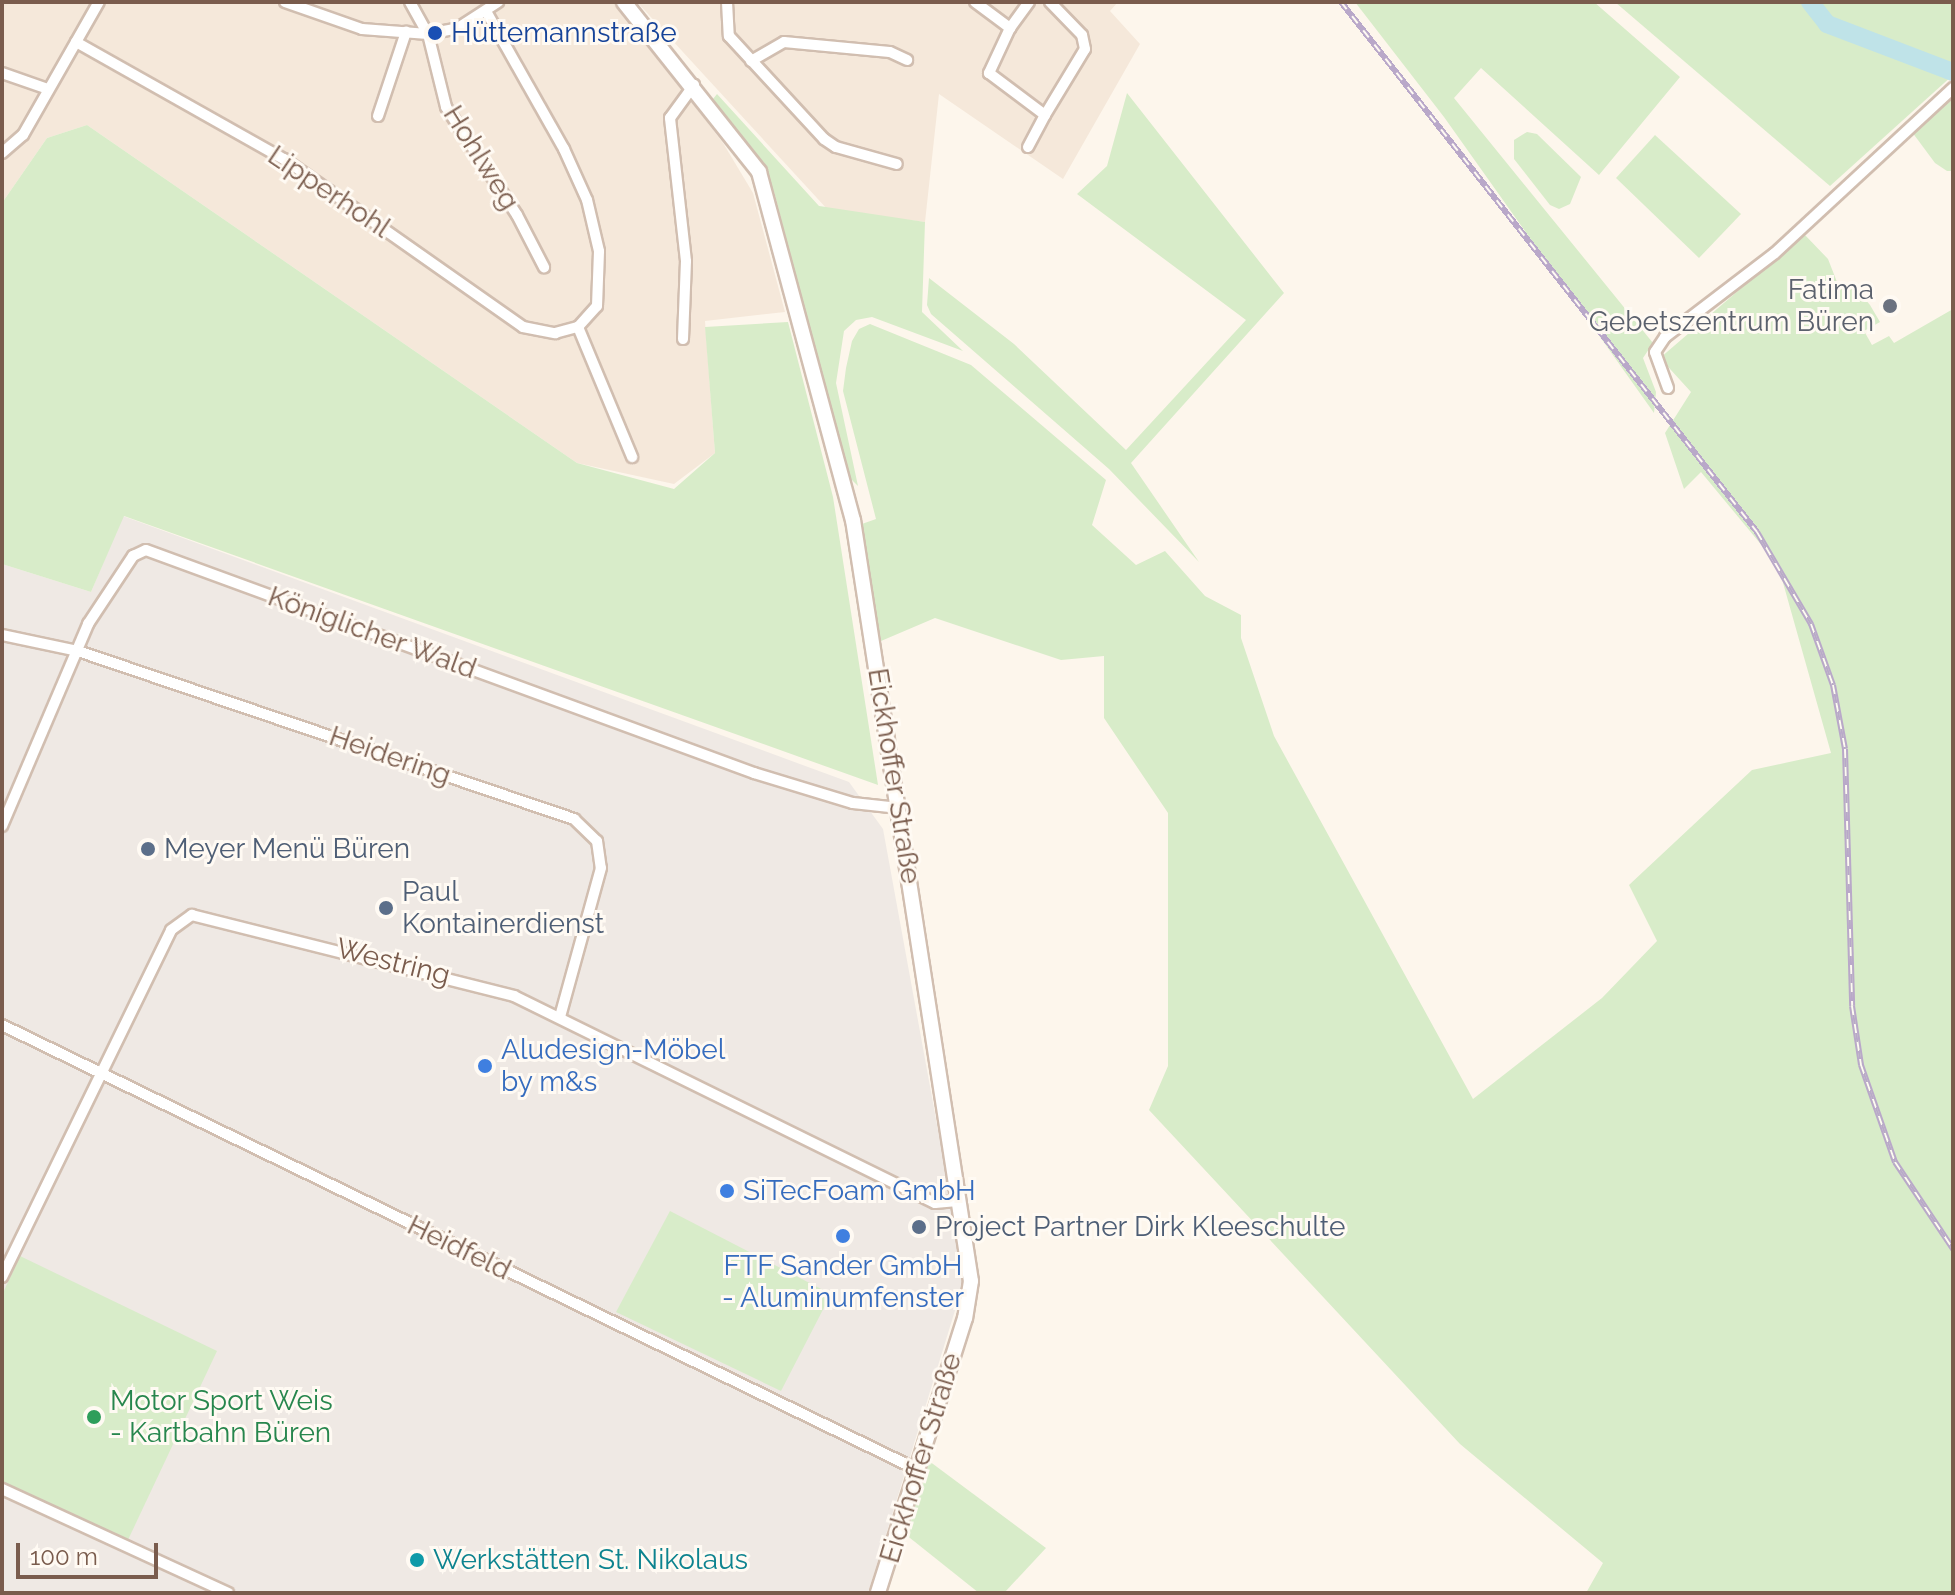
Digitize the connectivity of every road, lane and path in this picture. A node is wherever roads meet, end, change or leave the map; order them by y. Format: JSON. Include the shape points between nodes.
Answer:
{"nodes":[{"id":1,"x":99,"y":2,"type":"edge"},
{"id":2,"x":285,"y":2,"type":"edge"},
{"id":3,"x":410,"y":2,"type":"edge"},
{"id":4,"x":498,"y":2,"type":"edge"},
{"id":5,"x":624,"y":2,"type":"edge"},
{"id":6,"x":727,"y":2,"type":"edge"},
{"id":7,"x":975,"y":2,"type":"edge"},
{"id":8,"x":1029,"y":2,"type":"edge"},
{"id":9,"x":1050,"y":2,"type":"edge"},
{"id":10,"x":487,"y":13,"type":"junction"},
{"id":11,"x":1010,"y":28,"type":"junction"},
{"id":12,"x":406,"y":32,"type":"junction"},
{"id":13,"x":428,"y":34,"type":"junction"},
{"id":14,"x":76,"y":42,"type":"junction"},
{"id":15,"x":907,"y":60,"type":"dead end"},
{"id":16,"x":751,"y":61,"type":"junction"},
{"id":17,"x":2,"y":73,"type":"edge"},
{"id":18,"x":694,"y":85,"type":"junction"},
{"id":19,"x":48,"y":89,"type":"junction"},
{"id":20,"x":1951,"y":90,"type":"edge"},
{"id":21,"x":1045,"y":115,"type":"junction"},
{"id":22,"x":378,"y":116,"type":"dead end"},
{"id":23,"x":1028,"y":147,"type":"dead end"},
{"id":24,"x":2,"y":153,"type":"edge"},
{"id":25,"x":897,"y":164,"type":"dead end"},
{"id":26,"x":544,"y":267,"type":"dead end"},
{"id":27,"x":578,"y":327,"type":"junction"},
{"id":28,"x":683,"y":339,"type":"dead end"},
{"id":29,"x":1668,"y":388,"type":"dead end"},
{"id":30,"x":632,"y":457,"type":"dead end"},
{"id":31,"x":2,"y":635,"type":"edge"},
{"id":32,"x":78,"y":651,"type":"junction"},
{"id":33,"x":899,"y":808,"type":"junction"},
{"id":34,"x":2,"y":826,"type":"edge"},
{"id":35,"x":560,"y":1017,"type":"junction"},
{"id":36,"x":2,"y":1025,"type":"edge"},
{"id":37,"x":102,"y":1073,"type":"junction"},
{"id":38,"x":960,"y":1201,"type":"junction"},
{"id":39,"x":2,"y":1277,"type":"edge"},
{"id":40,"x":918,"y":1470,"type":"junction"},
{"id":41,"x":2,"y":1489,"type":"edge"},
{"id":42,"x":228,"y":1593,"type":"edge"},
{"id":43,"x":878,"y":1593,"type":"edge"}],
"edges":[{"from":1,"to":14,"type":"street"},
{"from":2,"to":12,"type":"street","via":[[362,29]]},
{"from":3,"to":13,"type":"street","name":"Hohlweg"},
{"from":4,"to":10,"type":"street"},
{"from":5,"to":18,"type":"main road","name":"Eickhoffer Straße"},
{"from":6,"to":16,"type":"street","via":[[729,36]]},
{"from":7,"to":11,"type":"street"},
{"from":8,"to":11,"type":"street"},
{"from":9,"to":21,"type":"street","via":[[1082,35],[1085,49]]},
{"from":10,"to":13,"type":"street"},
{"from":10,"to":27,"type":"street","via":[[587,200],[602,280],[597,306]]},
{"from":11,"to":21,"type":"street","via":[[989,73]]},
{"from":12,"to":13,"type":"street"},
{"from":12,"to":22,"type":"street"},
{"from":13,"to":26,"type":"street","name":"Hohlweg","via":[[446,107],[517,215]]},
{"from":14,"to":19,"type":"street"},
{"from":14,"to":27,"type":"street","name":"Lipperhohl","via":[[284,159],[523,327],[555,333]]},
{"from":15,"to":16,"type":"street","via":[[890,52],[784,42]]},
{"from":16,"to":25,"type":"street","via":[[836,147]]},
{"from":17,"to":19,"type":"street"},
{"from":18,"to":28,"type":"street","via":[[670,118],[686,261]]},
{"from":18,"to":33,"type":"main road","name":"Eickhoffer Straße","via":[[749,155],[770,197],[849,495]]},
{"from":19,"to":24,"type":"street","via":[[23,135]]},
{"from":20,"to":29,"type":"street","via":[[1775,253],[1665,337],[1655,352]]},
{"from":21,"to":23,"type":"street"},
{"from":27,"to":30,"type":"street"},
{"from":31,"to":32,"type":"street","name":"Heidering"},
{"from":32,"to":33,"type":"street","name":"Königlicher Wald","via":[[88,624],[133,556],[151,550],[754,773],[853,803]]},
{"from":32,"to":34,"type":"street","name":"Königlicher Wald"},
{"from":32,"to":35,"type":"street","name":"Heidering","via":[[574,819],[597,841],[601,868]]},
{"from":33,"to":38,"type":"main road","name":"Eickhoffer Straße"},
{"from":35,"to":37,"type":"street","name":"Westring","via":[[482,985],[192,915],[171,930]]},
{"from":35,"to":38,"type":"street","name":"Westring","via":[[935,1203]]},
{"from":36,"to":37,"type":"street","name":"Heidfeld"},
{"from":37,"to":39,"type":"street","name":"Westring"},
{"from":37,"to":40,"type":"street","name":"Heidfeld"},
{"from":38,"to":40,"type":"main road","name":"Eickhoffer Straße","via":[[970,1296]]},
{"from":40,"to":43,"type":"main road","name":"Eickhoffer Straße"},
{"from":41,"to":42,"type":"street"}]}
